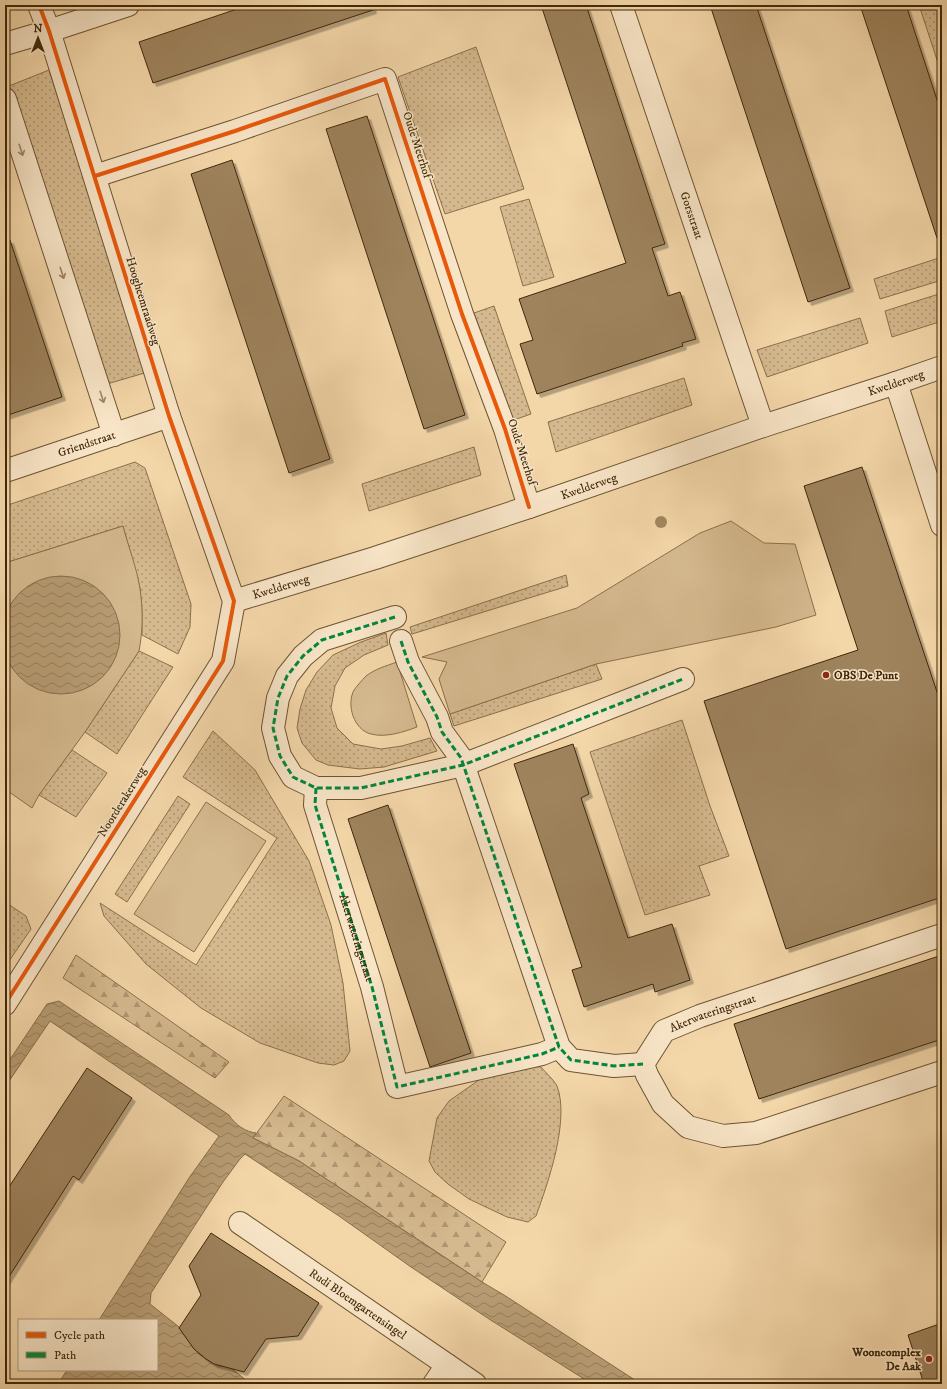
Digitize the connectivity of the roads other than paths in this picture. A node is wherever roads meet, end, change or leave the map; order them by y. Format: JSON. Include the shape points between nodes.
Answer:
{"nodes":[{"id":1,"x":39,"y":5,"type":"edge"},
{"id":2,"x":128,"y":5,"type":"edge"},
{"id":3,"x":621,"y":5,"type":"edge"},
{"id":4,"x":49,"y":31,"type":"junction"},
{"id":5,"x":5,"y":44,"type":"edge"},
{"id":6,"x":5,"y":99,"type":"edge"},
{"id":7,"x":94,"y":176,"type":"junction"},
{"id":8,"x":942,"y":367,"type":"edge"},
{"id":9,"x":896,"y":383,"type":"junction"},
{"id":10,"x":169,"y":416,"type":"junction"},
{"id":11,"x":763,"y":426,"type":"junction"},
{"id":12,"x":114,"y":435,"type":"junction"},
{"id":13,"x":5,"y":471,"type":"edge"},
{"id":14,"x":529,"y":507,"type":"junction"},
{"id":15,"x":942,"y":524,"type":"edge"},
{"id":16,"x":234,"y":601,"type":"junction"},
{"id":17,"x":395,"y":617,"type":"dead end"},
{"id":18,"x":401,"y":641,"type":"dead end"},
{"id":19,"x":683,"y":679,"type":"dead end"},
{"id":20,"x":463,"y":765,"type":"junction"},
{"id":21,"x":316,"y":788,"type":"junction"},
{"id":22,"x":942,"y":935,"type":"edge"},
{"id":23,"x":5,"y":1004,"type":"edge"},
{"id":24,"x":559,"y":1047,"type":"junction"},
{"id":25,"x":643,"y":1064,"type":"junction"},
{"id":26,"x":942,"y":1072,"type":"edge"},
{"id":27,"x":240,"y":1223,"type":"dead end"},
{"id":28,"x":446,"y":1365,"type":"junction"},
{"id":29,"x":434,"y":1384,"type":"edge"},
{"id":30,"x":476,"y":1384,"type":"edge"}],
"edges":[{"from":1,"to":4,"type":"street","name":"Hoogheemraadweg"},
{"from":2,"to":4,"type":"street"},
{"from":3,"to":11,"type":"street","name":"Gorsstraat"},
{"from":4,"to":5,"type":"street"},
{"from":4,"to":7,"type":"street","name":"Hoogheemraadweg"},
{"from":6,"to":12,"type":"street","one_way":true},
{"from":7,"to":10,"type":"street","name":"Hoogheemraadweg"},
{"from":7,"to":14,"type":"street","name":"Oude Meerhof","via":[[385,79],[462,314],[505,429]]},
{"from":8,"to":9,"type":"street","name":"Kwelderweg"},
{"from":9,"to":11,"type":"street","name":"Kwelderweg"},
{"from":9,"to":15,"type":"street"},
{"from":10,"to":12,"type":"street","name":"Griendstraat"},
{"from":10,"to":16,"type":"street","name":"Hoogheemraadweg"},
{"from":11,"to":14,"type":"street","name":"Kwelderweg"},
{"from":12,"to":13,"type":"street","name":"Griendstraat"},
{"from":14,"to":16,"type":"street","name":"Kwelderweg"},
{"from":16,"to":23,"type":"street","name":"Noorderakerweg","via":[[223,660]]},
{"from":17,"to":21,"type":"street","via":[[322,640],[303,656],[288,676],[278,698],[273,728],[280,756],[292,777]]},
{"from":18,"to":20,"type":"street","via":[[408,662],[438,717],[442,732],[461,758]]},
{"from":19,"to":20,"type":"street"},
{"from":20,"to":21,"type":"street","via":[[361,788]]},
{"from":20,"to":24,"type":"street"},
{"from":21,"to":24,"type":"street","name":"Akerwateringstraat","via":[[315,805],[372,987],[397,1087],[542,1054]]},
{"from":22,"to":25,"type":"street","name":"Akerwateringstraat","via":[[700,1016],[664,1031]]},
{"from":24,"to":25,"type":"street","via":[[571,1060],[614,1066]]},
{"from":25,"to":26,"type":"street","via":[[663,1104],[688,1127],[723,1136],[756,1133]]},
{"from":27,"to":28,"type":"street","name":"Rudi Bloemgartensingel"},
{"from":28,"to":29,"type":"street"},
{"from":28,"to":30,"type":"street","name":"Rudi Bloemgartensingel"}]}
